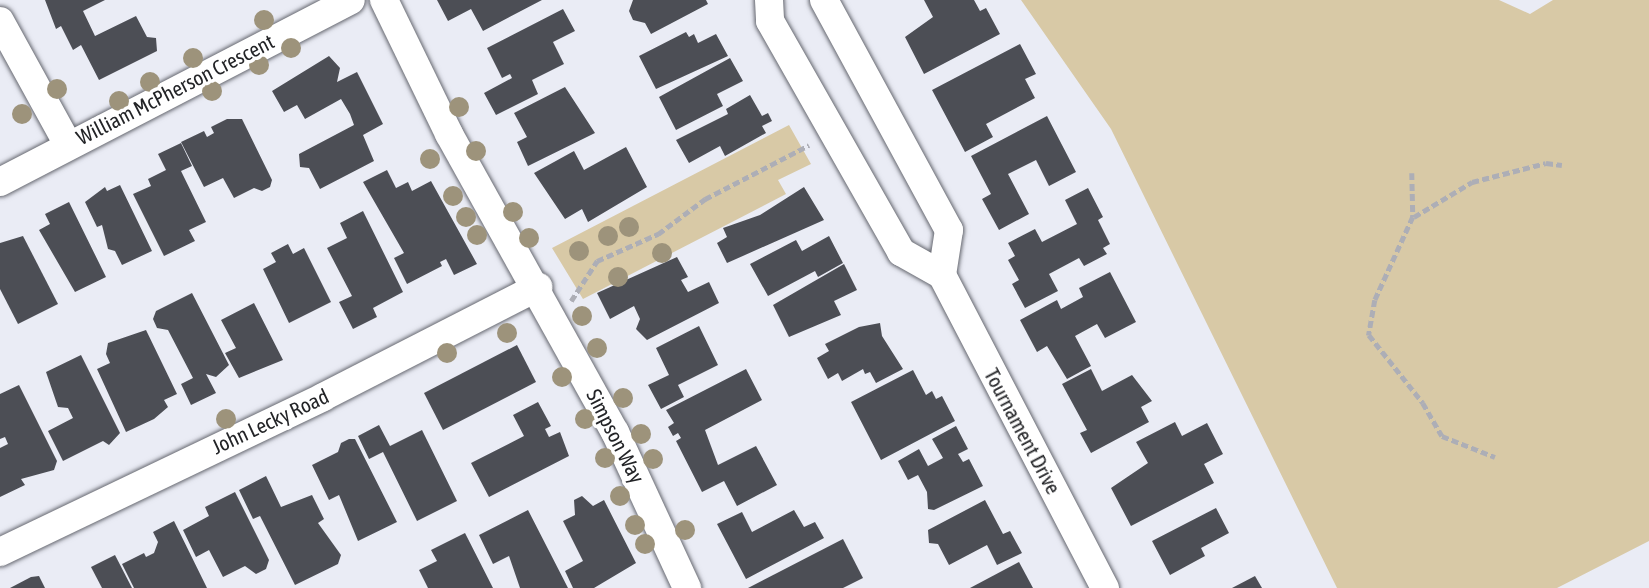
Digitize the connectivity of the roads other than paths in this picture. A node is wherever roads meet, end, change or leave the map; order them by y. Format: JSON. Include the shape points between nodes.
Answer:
{"nodes":[{"id":1,"x":351,"y":0,"type":"edge"},
{"id":2,"x":384,"y":0,"type":"edge"},
{"id":3,"x":769,"y":0,"type":"edge"},
{"id":4,"x":824,"y":0,"type":"edge"},
{"id":5,"x":0,"y":21,"type":"edge"},
{"id":6,"x":67,"y":143,"type":"junction"},
{"id":7,"x":0,"y":182,"type":"edge"},
{"id":8,"x":942,"y":275,"type":"junction"},
{"id":9,"x":545,"y":300,"type":"junction"},
{"id":10,"x":0,"y":552,"type":"edge"},
{"id":11,"x":687,"y":588,"type":"edge"},
{"id":12,"x":1105,"y":588,"type":"edge"}],
"edges":[{"from":1,"to":6,"type":"street","name":"William McPherson Crescent"},
{"from":2,"to":9,"type":"street","via":[[449,134]]},
{"from":3,"to":8,"type":"street","via":[[770,21],[901,252]]},
{"from":4,"to":8,"type":"street","via":[[949,230]]},
{"from":5,"to":6,"type":"street"},
{"from":6,"to":7,"type":"street","name":"William McPherson Crescent"},
{"from":8,"to":12,"type":"street","name":"Tournament Drive"},
{"from":9,"to":10,"type":"street","name":"John Lecky Road","via":[[323,397]]},
{"from":9,"to":11,"type":"street","name":"Simpson Way","via":[[615,432]]}]}
